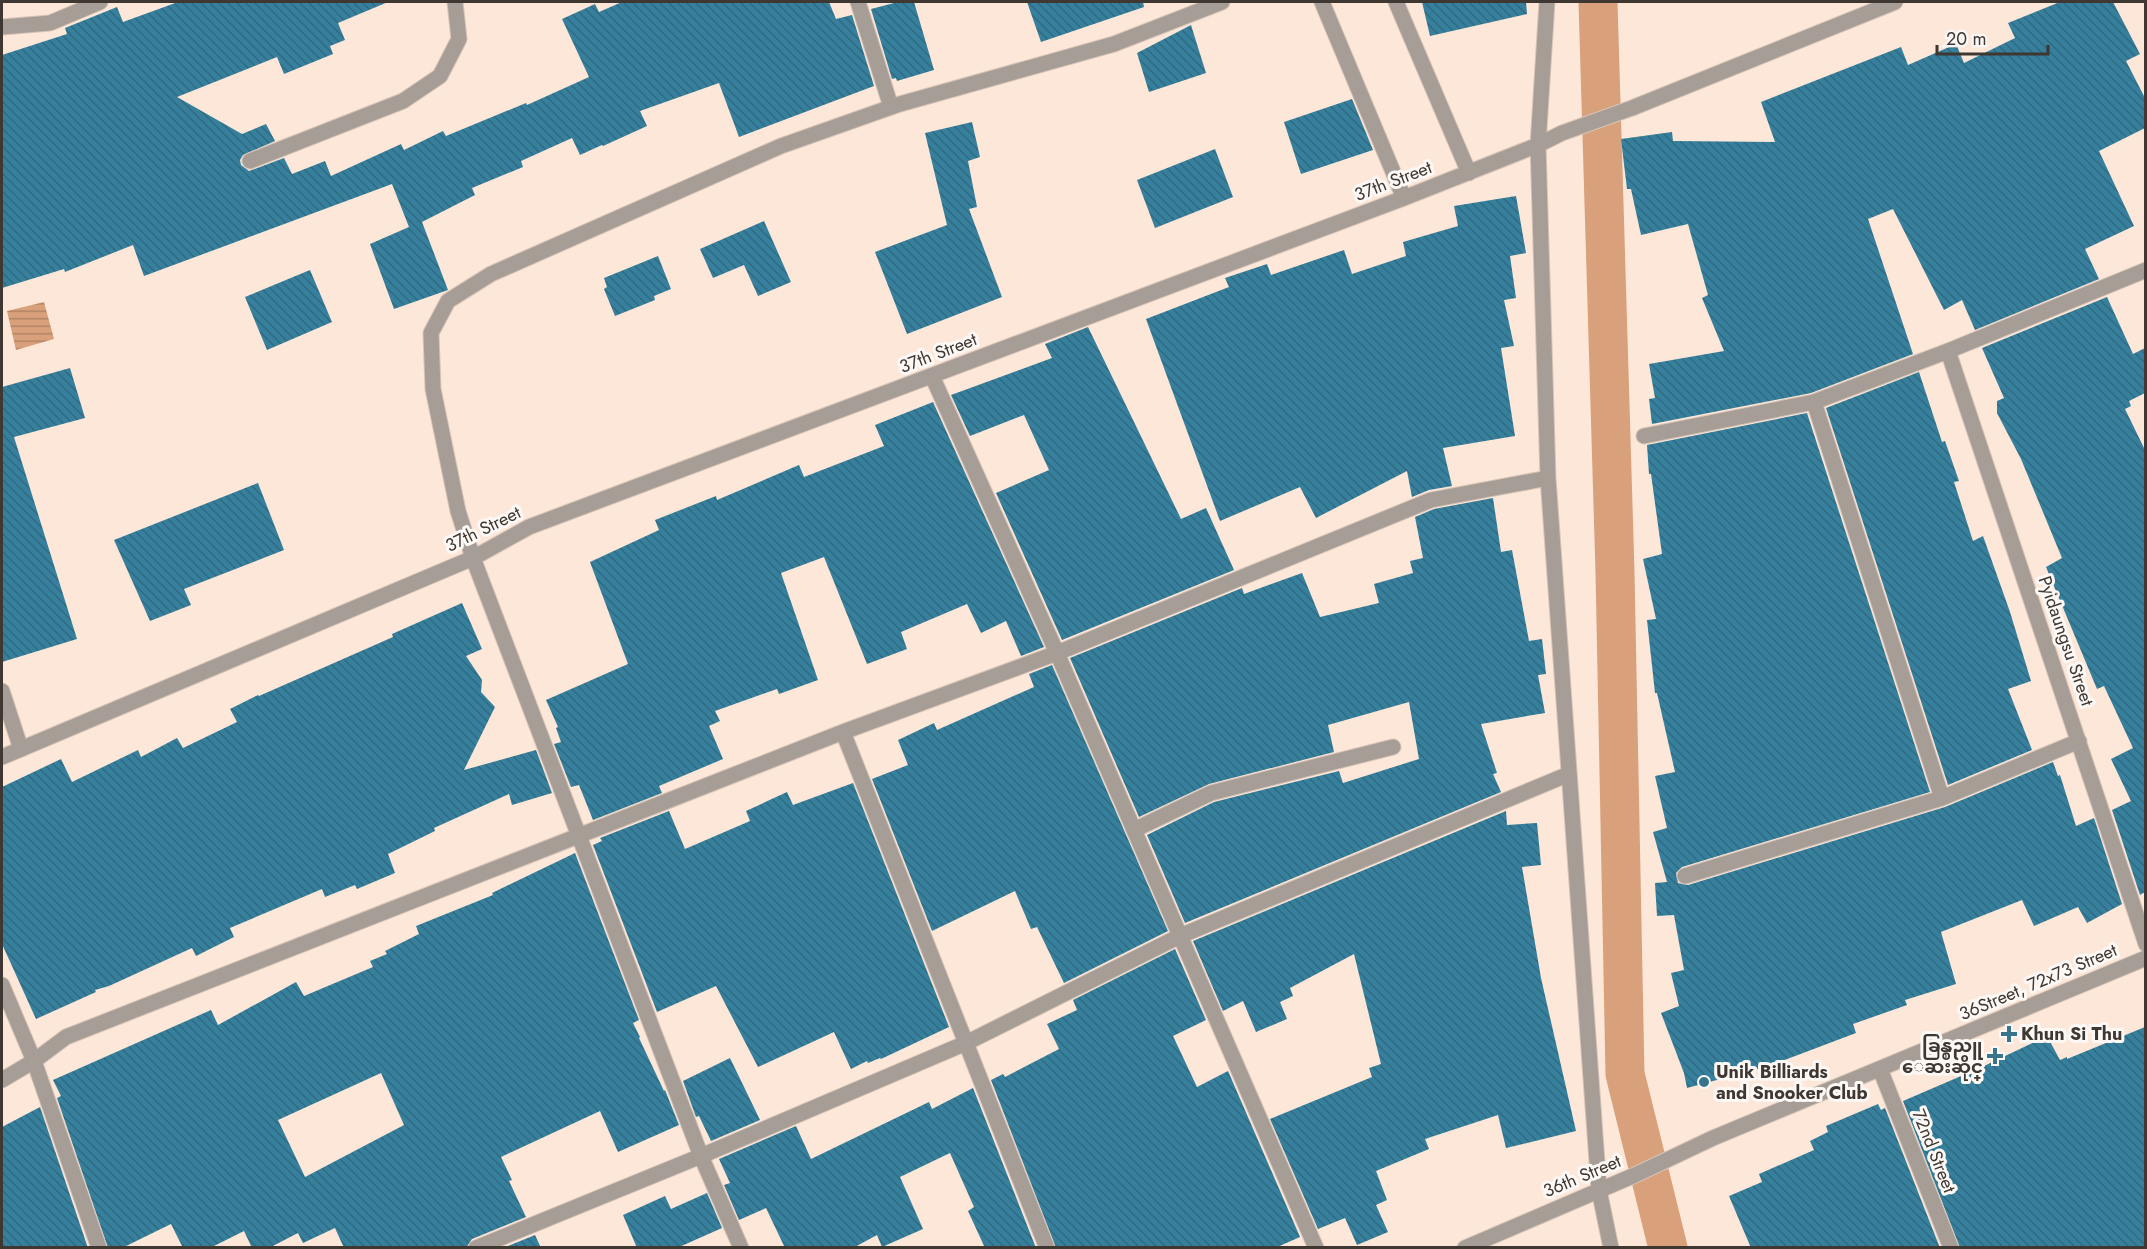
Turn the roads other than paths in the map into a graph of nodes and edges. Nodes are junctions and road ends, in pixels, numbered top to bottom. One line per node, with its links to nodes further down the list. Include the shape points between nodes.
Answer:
1 (100, 2): 9 (street, via 50,22)
2 (455, 2): 12 (street, via 459,39 440,76 403,101)
3 (858, 2): 10 (street)
4 (1222, 2): 10 (street, via 1114,44)
5 (1322, 2): 14 (street)
6 (1396, 2): 13 (street)
7 (1547, 2): 11 (street)
8 (1895, 2): 11 (street, 37th Street)
9 (2, 27)
10 (891, 107): 21 (street, via 781,146 670,193 491,274 448,301 431,333 433,389 458,511)
11 (1538, 145): 13 (street, 37th Street); 20 (street)
12 (250, 161)
13 (1469, 173): 14 (street, 37th Street)
14 (1404, 198): 17 (street, 37th Street)
15 (2145, 270): 16 (street)
16 (1948, 351): 18 (street); 25 (street, Pyidaungsu Street)
17 (932, 376): 21 (street, 37th Street, via 529,527); 22 (street)
18 (1814, 402): 19 (street); 30 (street)
19 (1644, 436)
20 (1548, 477): 22 (street, via 1431,500); 29 (street)
21 (473, 558): 27 (street, 37th Street); 32 (street)
22 (1057, 653): 24 (street); 31 (street)
23 (2, 690): 27 (street)
24 (843, 732): 32 (street); 38 (street)
25 (2079, 741): 30 (street); 35 (street, Pyidaungsu Street)
26 (1393, 747): 31 (street, via 1211,793)
27 (21, 749): 28 (street, 37th Street)
28 (2, 757)
29 (1569, 774): 34 (street); 44 (street)
30 (1942, 798): 33 (street)
31 (1134, 830): 34 (street)
32 (578, 836): 39 (street, via 66,1037); 43 (street)
33 (1685, 876)
34 (1180, 936): 38 (street); 49 (street)
35 (2145, 944)
36 (2145, 958): 40 (street, 36Street, 72x73 Street)
37 (2, 985): 39 (street)
38 (966, 1042): 43 (street); 48 (street)
39 (34, 1061): 41 (street); 45 (street)
40 (1880, 1069): 42 (street, 36Street, 72x73 Street); 52 (street, 72nd Street)
41 (2, 1080)
42 (1713, 1138): 44 (street, 36th Street)
43 (701, 1156): 46 (street); 47 (street)
44 (1599, 1190): 50 (street, 36th Street); 51 (street)
45 (99, 1248)
46 (476, 1248)
47 (741, 1248)
48 (1047, 1248)
49 (1316, 1248)
50 (1465, 1248)
51 (1611, 1248)
52 (1951, 1248)

